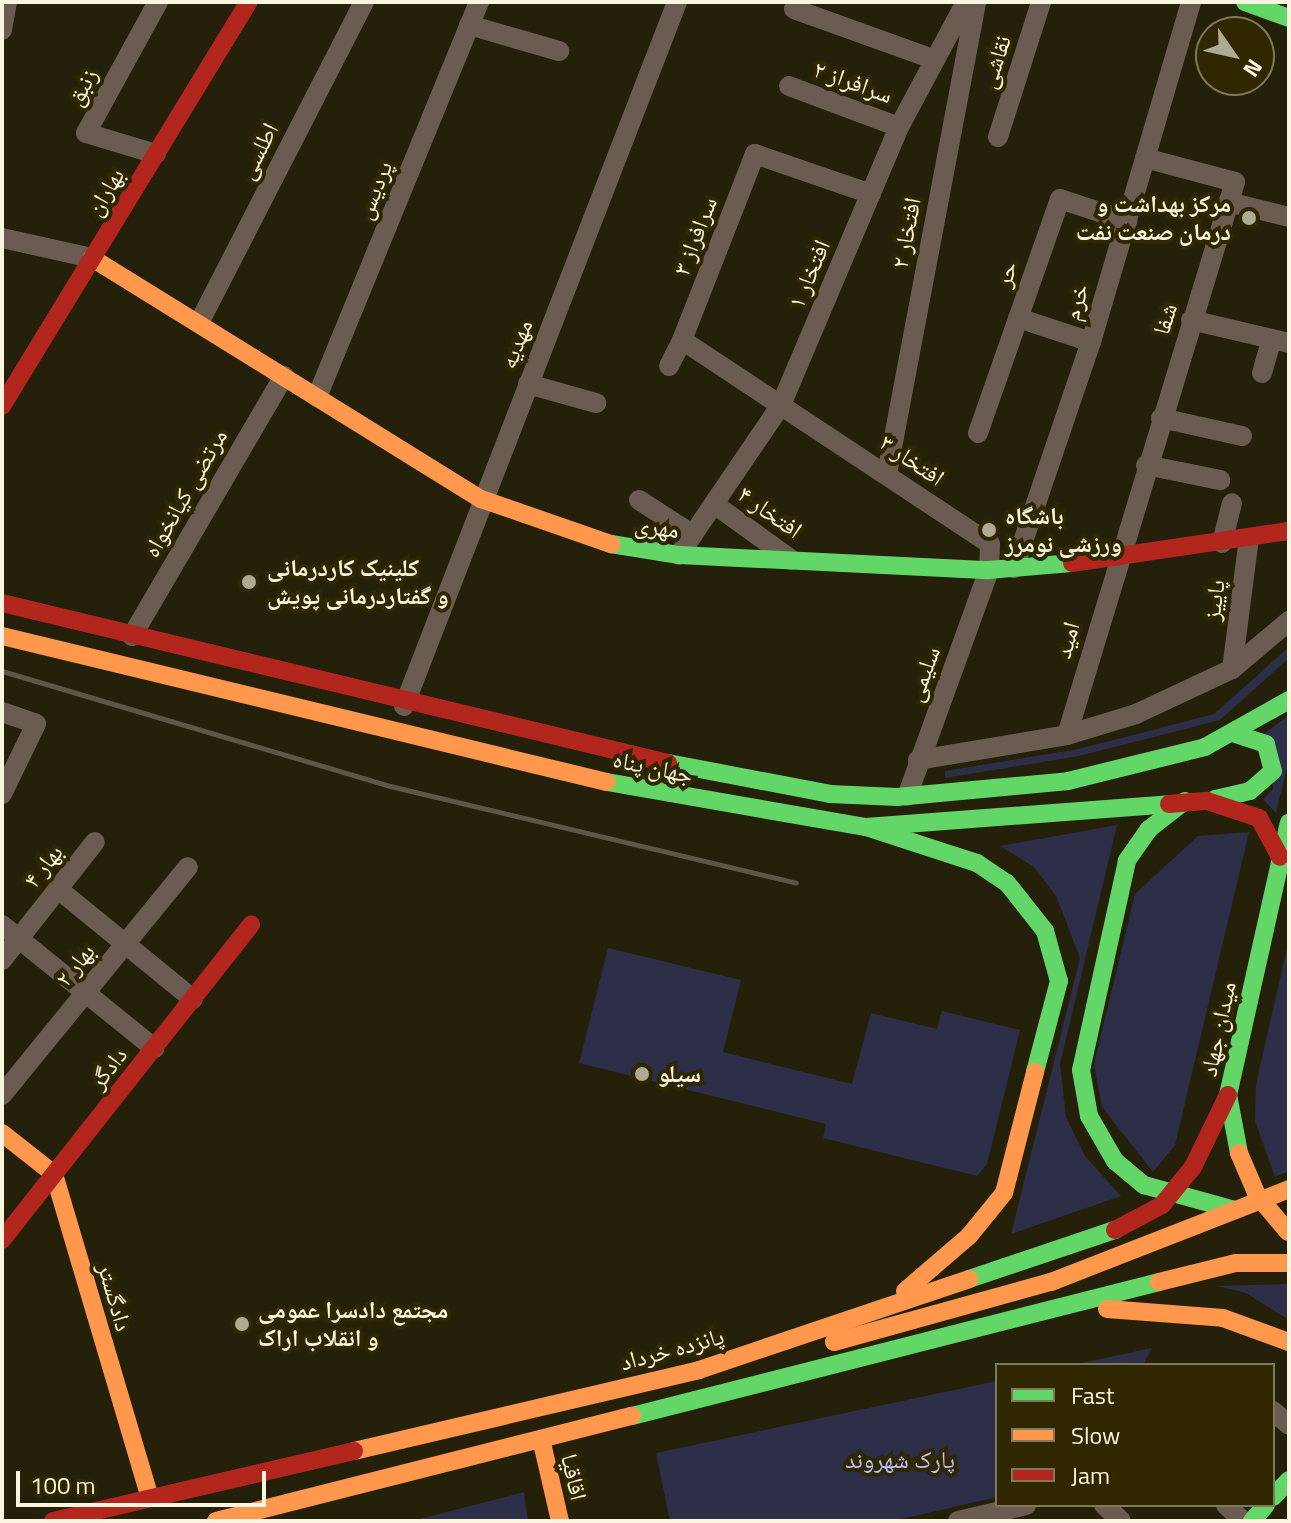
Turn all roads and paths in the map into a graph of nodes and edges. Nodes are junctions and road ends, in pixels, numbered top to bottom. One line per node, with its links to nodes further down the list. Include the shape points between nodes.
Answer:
1 (7, 2): 15 (street)
2 (158, 2): 21 (street, زنبق, via 86,133)
3 (249, 2): 21 (main road, بهاران)
4 (364, 2): 31 (street, اطلسی)
5 (479, 2): 14 (street, پردیس)
6 (677, 2): 38 (street, مهدیه)
7 (966, 2): 17 (street, افتخار ۱)
8 (976, 2): 47 (street, افتخار ۲)
9 (1041, 2): 20 (street, نقاشی)
10 (1191, 2): 22 (street, خرم)
11 (1245, 2): 13 (main road)
12 (794, 9): 17 (street)
13 (1286, 12)
14 (469, 25): 16 (street); 39 (street, پردیس)
15 (2, 30)
16 (559, 51)
17 (933, 59): 19 (street, افتخار ۱)
18 (789, 86): 19 (street, سرافراز ۲)
19 (899, 127): 23 (street, افتخار ۱)
20 (998, 137)
21 (156, 154): 28 (main road, بهاران)
22 (1145, 158): 24 (street, via 1235,182); 26 (street, خرم)
23 (871, 194): 32 (street, سرافراز ۳, via 755,154); 41 (street, افتخار ۱)
24 (1228, 202): 25 (street); 30 (street, شفا)
25 (1289, 217)
26 (1127, 221): 29 (street, حر, via 1060,199); 34 (street, خرم)
27 (2, 238): 28 (street)
28 (92, 258): 31 (main road, مهری); 42 (main road, بهاران)
29 (1018, 318): 34 (street); 44 (street, حر)
30 (1191, 320): 33 (street); 43 (street, شفا)
31 (199, 323): 37 (main road, مهری)
32 (682, 340): 35 (street); 41 (street)
33 (1280, 341): 36 (street)
34 (1091, 342): 60 (street, خرم)
35 (669, 366)
36 (1262, 373)
37 (284, 376): 39 (main road, مهری); 65 (street, مرتضی کیانخواه)
38 (528, 384): 40 (street); 49 (street, مهدیه)
39 (317, 397): 49 (main road, مهری)
40 (596, 403)
41 (781, 405): 47 (street, افتخار ۳); 52 (street, افتخار ۱)
42 (2, 406)
43 (1161, 418): 45 (street); 46 (street, شفا)
44 (978, 433)
45 (1242, 436)
46 (1146, 465): 48 (street); 58 (street, شفا)
47 (887, 474): 61 (street, افتخار ۳, via 990,544)
48 (1220, 480)
49 (481, 499): 57 (main road, مهری, via 583,540); 68 (street, مهدیه)
50 (639, 500): 54 (street)
51 (1232, 503): 56 (street)
52 (714, 504): 54 (street, افتخار ۱); 59 (street, افتخار ۴)
53 (1289, 531): 55 (main road, مهری)
54 (693, 535): 57 (street, افتخار ۱)
55 (1249, 538): 56 (main road, مهری); 66 (street, پاییز)
56 (1222, 543): 58 (main road, مهری)
57 (679, 555): 59 (main road, مهری)
58 (1116, 560): 60 (main road, مهری); 71 (street, امید)
59 (797, 563): 61 (main road, مهری)
60 (1014, 568): 61 (main road, مهری)
61 (989, 570): 72 (street, سلیمی)
62 (2, 603): 65 (main road, جهان پناه)
63 (1289, 621): 66 (street)
64 (2, 636): 78 (main road, جهان پناه, via 628,787)
65 (132, 636): 68 (main road, جهان پناه)
66 (1232, 669): 71 (street, via 1136,714)
67 (1289, 700): 70 (main road, جهان پناه)
68 (404, 706): 74 (main road, جهان پناه, via 763,786)
69 (2, 712): 73 (street, via 36,724)
70 (1235, 734): 74 (main road, جهان پناه, via 1068,781); 76 (main road, via 1266,744 1273,771 1250,791)
71 (1067, 735): 72 (street)
72 (918, 760): 74 (street, سلیمی)
73 (2, 794)
74 (907, 796)
75 (1185, 801): 76 (main road, جهان پناه); 78 (main road, جهان پناه); 96 (main road, via 1149,829 1127,861 1081,1070 1089,1116 1115,1161 1144,1185)
76 (1207, 801): 80 (main road, جهان پناه, via 1259,818)
77 (1289, 823): 80 (main road, میدان جهاد)
78 (866, 827): 100 (main road, via 977,863 1007,883 1045,931 1059,981 1004,1193 969,1236)
79 (95, 842): 82 (street, بهار ۴)
80 (1280, 857): 92 (main road, میدان جهاد)
81 (188, 867): 86 (street, بهار ۲)
82 (58, 889): 85 (street, بهار ۴); 86 (street)
83 (2, 925): 85 (street)
84 (251, 925): 89 (main road, دادگر)
85 (19, 939): 87 (street, بهار ۴); 88 (street)
86 (125, 944): 88 (street, بهار ۲); 89 (street)
87 (2, 960)
88 (86, 993): 90 (street); 91 (street, بهار ۲)
89 (193, 999): 90 (main road, دادگر)
90 (154, 1048): 94 (main road, دادگر)
91 (2, 1095)
92 (1228, 1095): 97 (main road, میدان جهاد, bridge, via 1239,1153 1257,1195); 100 (main road, پانزده خرداد, bridge, via 1193,1167 1162,1205 1115,1230)
93 (2, 1133): 94 (main road)
94 (54, 1174): 98 (main road, دادگر); 105 (main road, دادگستر)
95 (1289, 1189): 96 (main road)
96 (1235, 1210): 103 (main road, via 988,1302)
97 (1288, 1232)
98 (2, 1240)
99 (1289, 1263): 101 (main road, via 1236,1263)
100 (886, 1306): 103 (main road, پانزده خرداد)
101 (1079, 1308): 102 (main road, via 1223,1318); 104 (main road)
102 (1289, 1342)
103 (699, 1370): 105 (main road, پانزده خرداد)
104 (542, 1443): 111 (main road); 112 (main road, اقاقیا)
105 (150, 1498): 110 (main road, پانزده خرداد)
106 (1021, 1507): 109 (street)
107 (1106, 1507): 114 (street)
108 (1228, 1507): 115 (street)
109 (994, 1517): 113 (street)
110 (53, 1521)
111 (216, 1521)
112 (560, 1521)
113 (958, 1521)
114 (1121, 1521)
115 (1243, 1521)

